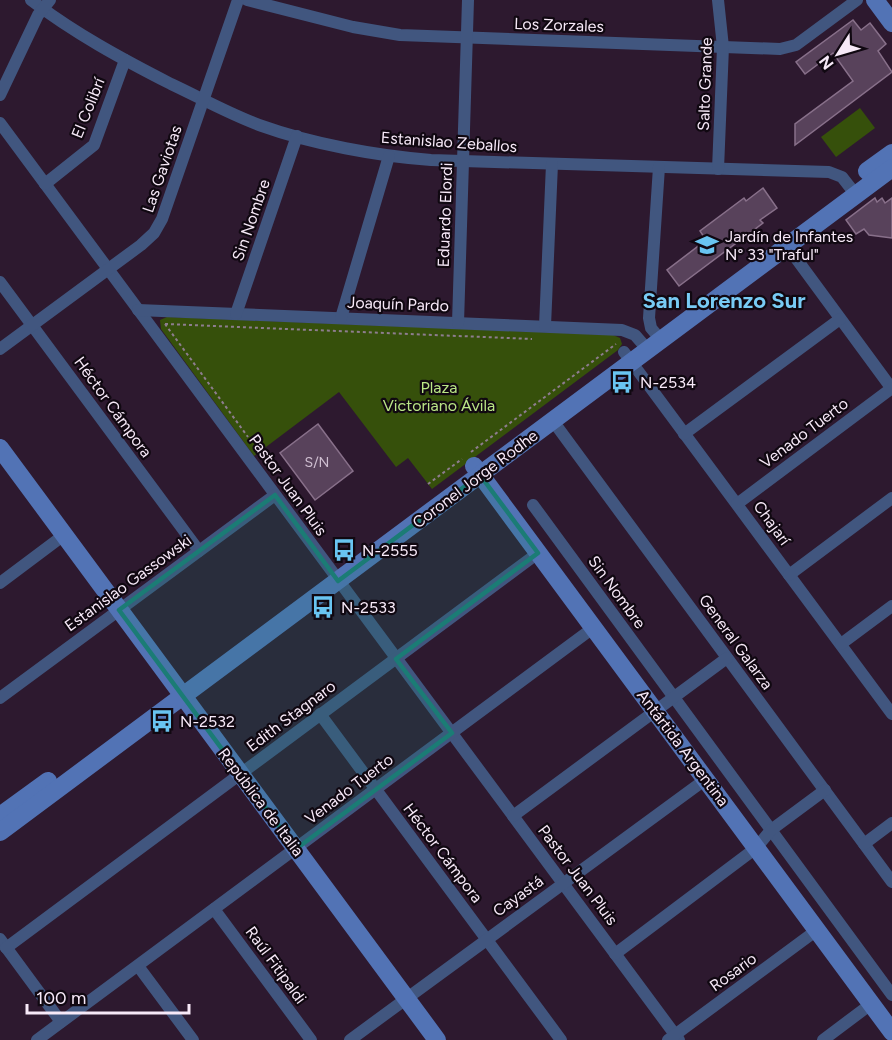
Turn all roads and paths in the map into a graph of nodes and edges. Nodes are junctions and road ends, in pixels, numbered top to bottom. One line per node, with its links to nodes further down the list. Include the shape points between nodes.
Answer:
1 (30, 0): 8 (street, Estanislao Zeballos)
2 (238, 0): 14 (street, Las Gaviotas)
3 (468, 0): 10 (street, Eduardo Elordi)
4 (718, 0): 11 (street, Salto Grande)
5 (857, 0): 11 (street, Los Zorzales, via 791,48)
6 (875, 0): 9 (main road)
7 (254, 1): 10 (street, Los Zorzales, via 376,32)
8 (46, 4): 12 (street, Estanislao Zeballos, via 81,35); 13 (street)
9 (892, 24)
10 (467, 39): 11 (street, Los Zorzales); 19 (street, Eduardo Elordi)
11 (723, 47): 23 (street, Salto Grande)
12 (125, 60): 14 (street, Estanislao Zeballos); 24 (street, El Colibrí, via 94,145)
13 (0, 95)
14 (203, 99): 16 (street, Estanislao Zeballos, via 247,120); 27 (street, Las Gaviotas, via 159,226)
15 (0, 123): 24 (street, Pastor Juan Pluis)
16 (297, 136): 18 (street, Estanislao Zeballos); 30 (street, Sin Nombre)
17 (892, 153): 25 (main road, Coronel Jorge Rodhe)
18 (389, 156): 19 (street, Estanislao Zeballos); 31 (street)
19 (464, 161): 20 (street, Estanislao Zeballos); 33 (street, Eduardo Elordi)
20 (552, 164): 21 (street, Estanislao Zeballos); 35 (street)
21 (659, 167): 23 (street, Estanislao Zeballos); 37 (street, via 649,318)
22 (892, 168): 25 (main road, Coronel Jorge Rodhe)
23 (718, 169): 25 (street, Estanislao Zeballos, via 829,172 842,177)
24 (45, 184): 27 (street, Pastor Juan Pluis)
25 (852, 190): 26 (main road, Coronel Jorge Rodhe); 37 (main road, Coronel Jorge Rodhe)
26 (787, 246): 32 (street); 37 (main road, Coronel Jorge Rodhe)
27 (108, 269): 29 (street, Pastor Juan Pluis); 34 (street, Las Gaviotas)
28 (0, 282): 34 (street, Héctor Cámpora)
29 (138, 310): 30 (street, Joaquín Pardo); 47 (street, Pastor Juan Pluis)
30 (236, 314): 31 (street, Joaquín Pardo)
31 (341, 318): 33 (street, Joaquín Pardo)
32 (840, 319): 40 (street); 42 (street)
33 (458, 323): 35 (street, Joaquín Pardo)
34 (32, 326): 38 (street, Las Gaviotas); 52 (street, Héctor Cámpora)
35 (545, 326): 37 (street, Joaquín Pardo, via 625,330)
36 (532, 339): 43 (path, via 165,324)
37 (651, 340): 39 (main road, Coronel Jorge Rodhe)
38 (0, 349)
39 (626, 351): 41 (main road, Coronel Jorge Rodhe); 42 (street, Chajarí); 45 (main road, Coronel Jorge Rodhe); 46 (path)
40 (892, 388): 49 (street, Venado Tuerto)
41 (553, 421): 45 (main road, Coronel Jorge Rodhe); 61 (street, General Galarza)
42 (684, 434): 49 (street, Chajarí)
43 (248, 437)
44 (0, 448): 51 (main road, República de Italia)
45 (477, 470): 53 (main road, Antártida Argentina); 55 (main road, Coronel Jorge Rodhe)
46 (428, 484)
47 (275, 495): 52 (street, Estanislao Gassowski); 55 (street, Pastor Juan Pluis)
48 (892, 498): 54 (street)
49 (737, 504): 54 (street, Chajarí)
50 (533, 505): 65 (street, Sin Nombre)
51 (64, 536): 56 (street); 58 (main road, República de Italia)
52 (199, 551): 58 (street, Estanislao Gassowski)
53 (538, 554): 59 (main road, Antártida Argentina); 62 (street, Edith Stagnaro)
54 (789, 575): 60 (street, Chajarí)
55 (335, 576): 62 (street, Pastor Juan Pluis); 63 (main road, Coronel Jorge Rodhe)
56 (0, 583)
57 (892, 606): 60 (street)
58 (119, 610): 63 (main road, República de Italia); 64 (street, Estanislao Gassowski)
59 (594, 628): 66 (main road, Antártida Argentina); 69 (street, Venado Tuerto)
60 (840, 644): 68 (street, Chajarí)
61 (727, 658): 65 (street); 73 (street, General Galarza)
62 (396, 659): 67 (street, Edith Stagnaro); 69 (street, Pastor Juan Pluis)
63 (179, 691): 70 (main road, República de Italia); 74 (main road, Coronel Jorge Rodhe); 78 (main road, Coronel Jorge Rodhe)
64 (0, 698)
65 (674, 698): 66 (street); 77 (street, Sin Nombre)
66 (655, 712): 71 (main road, Antártida Argentina); 75 (street)
67 (320, 714): 70 (street, Edith Stagnaro); 72 (street, Héctor Cámpora)
68 (892, 714)
69 (452, 733): 72 (street, Venado Tuerto); 75 (street, Pastor Juan Pluis)
70 (240, 774): 81 (main road, República de Italia); 87 (street, Edith Stagnaro)
71 (706, 779): 80 (main road, Antártida Argentina); 83 (street, Cayastá)
72 (376, 790): 81 (street, Venado Tuerto); 86 (street, Héctor Cámpora)
73 (825, 790): 77 (street); 79 (street, General Galarza)
74 (0, 816)
75 (513, 816): 83 (street, Pastor Juan Pluis)
76 (892, 823): 79 (street)
77 (771, 830): 80 (street); 90 (street, Sin Nombre)
78 (0, 832)
79 (864, 844): 82 (street, General Galarza)
80 (756, 848): 85 (main road, Antártida Argentina); 88 (street)
81 (296, 849): 84 (street, Venado Tuerto); 91 (main road, República de Italia)
82 (892, 882)
83 (563, 884): 86 (street, Cayastá); 88 (street, Pastor Juan Pluis)
84 (214, 909): 89 (street, Venado Tuerto); 98 (street, Raúl Fitipaldi)
85 (817, 930): 92 (main road, Antártida Argentina); 95 (street, Rosario)
86 (487, 939): 91 (street, Cayastá); 101 (street, Héctor Cámpora)
87 (3, 944): 93 (street)
88 (615, 954): 95 (street, Pastor Juan Pluis)
89 (138, 966): 93 (street, Venado Tuerto); 97 (street)
90 (892, 995)
91 (406, 998): 99 (street, Cayastá); 100 (main road, República de Italia)
92 (872, 1004): 94 (main road, Antártida Argentina); 102 (street)
93 (62, 1022): 96 (street, Venado Tuerto)
94 (892, 1032)
95 (674, 1038)
96 (37, 1040)
97 (193, 1040)
98 (311, 1040)
99 (350, 1040)
100 (437, 1040)
101 (561, 1040)
102 (823, 1040)

